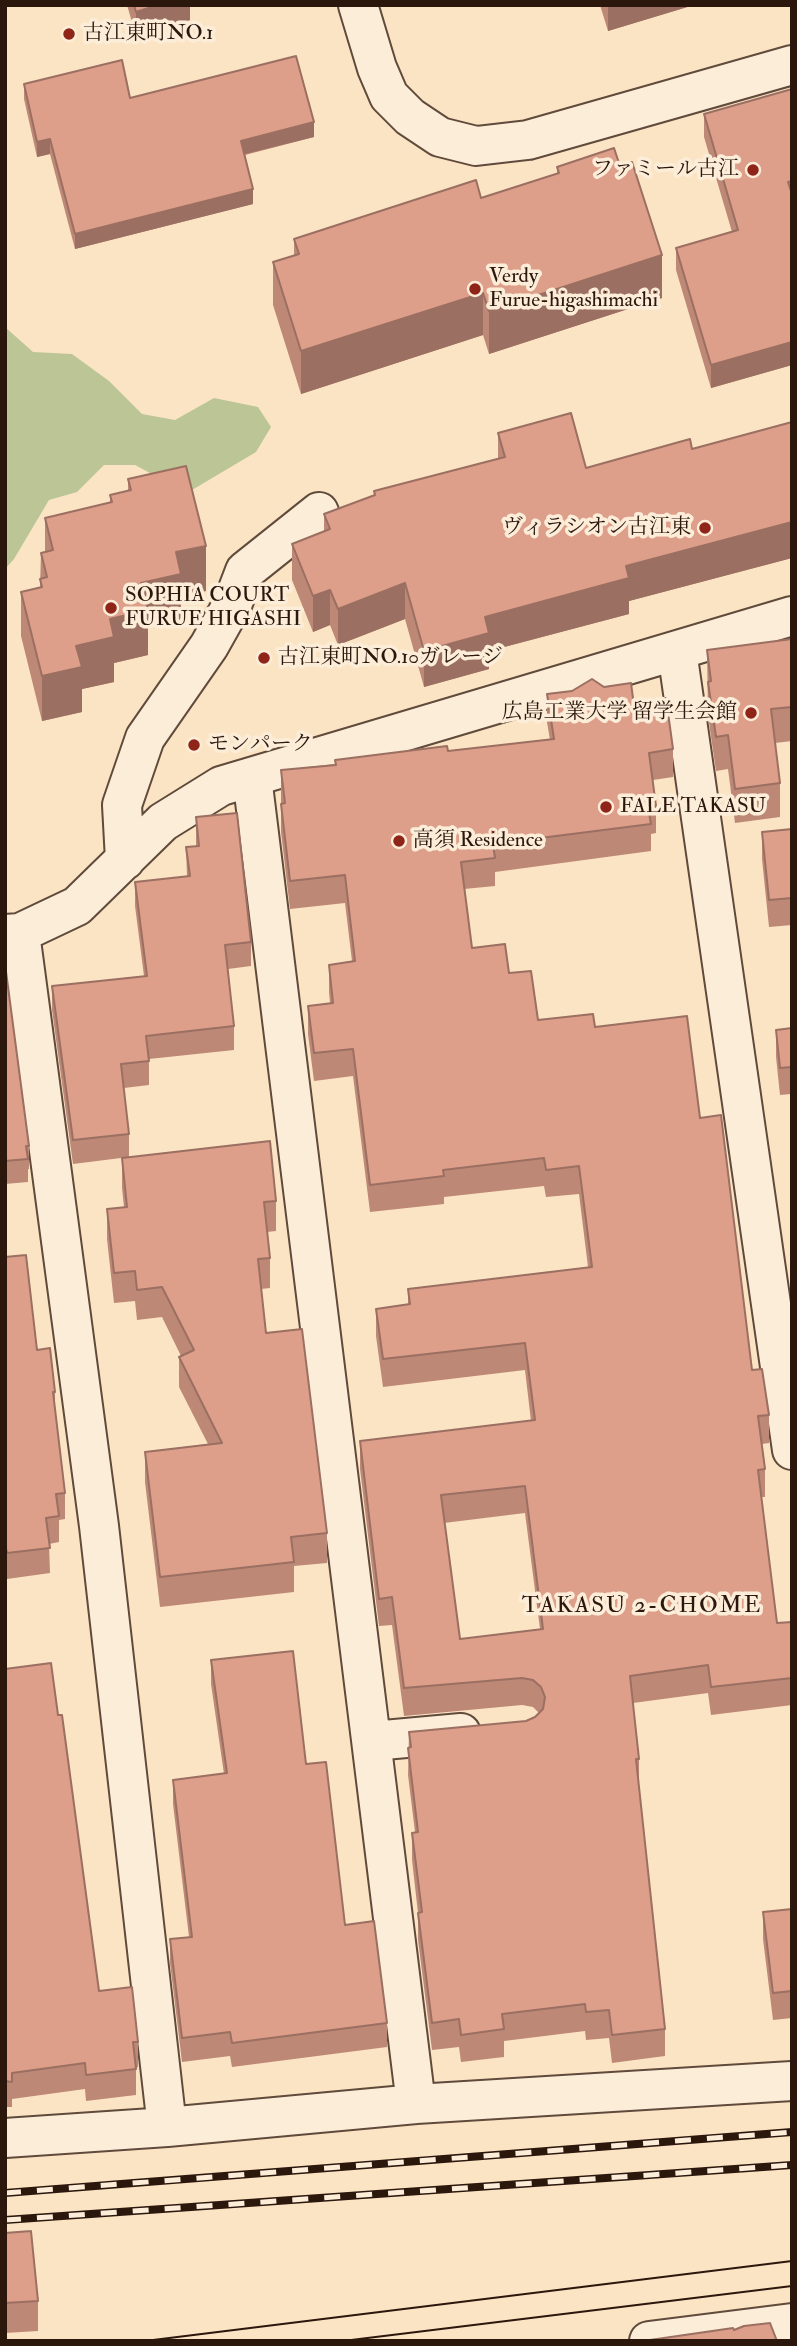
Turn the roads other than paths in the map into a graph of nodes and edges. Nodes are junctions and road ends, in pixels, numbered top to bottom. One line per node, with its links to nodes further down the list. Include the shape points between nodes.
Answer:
1 (358, 5): 2 (street, via 389,96 440,137 476,146 528,140)
2 (792, 65)
3 (319, 512): 7 (street, via 245,571 209,646 145,738 122,805)
4 (792, 616): 5 (street)
5 (677, 651): 6 (street); 9 (street)
6 (252, 777): 7 (street, via 221,786 163,822); 11 (street)
7 (125, 860): 8 (street, via 77,906)
8 (13, 934): 14 (street, via 99,1526)
9 (792, 1450)
10 (496, 1730): 11 (street)
11 (373, 1741): 13 (street)
12 (792, 2081): 13 (street)
13 (416, 2104): 14 (street)
14 (167, 2127): 15 (street)
15 (5, 2138)
16 (792, 2323): 17 (street)
17 (649, 2341)

